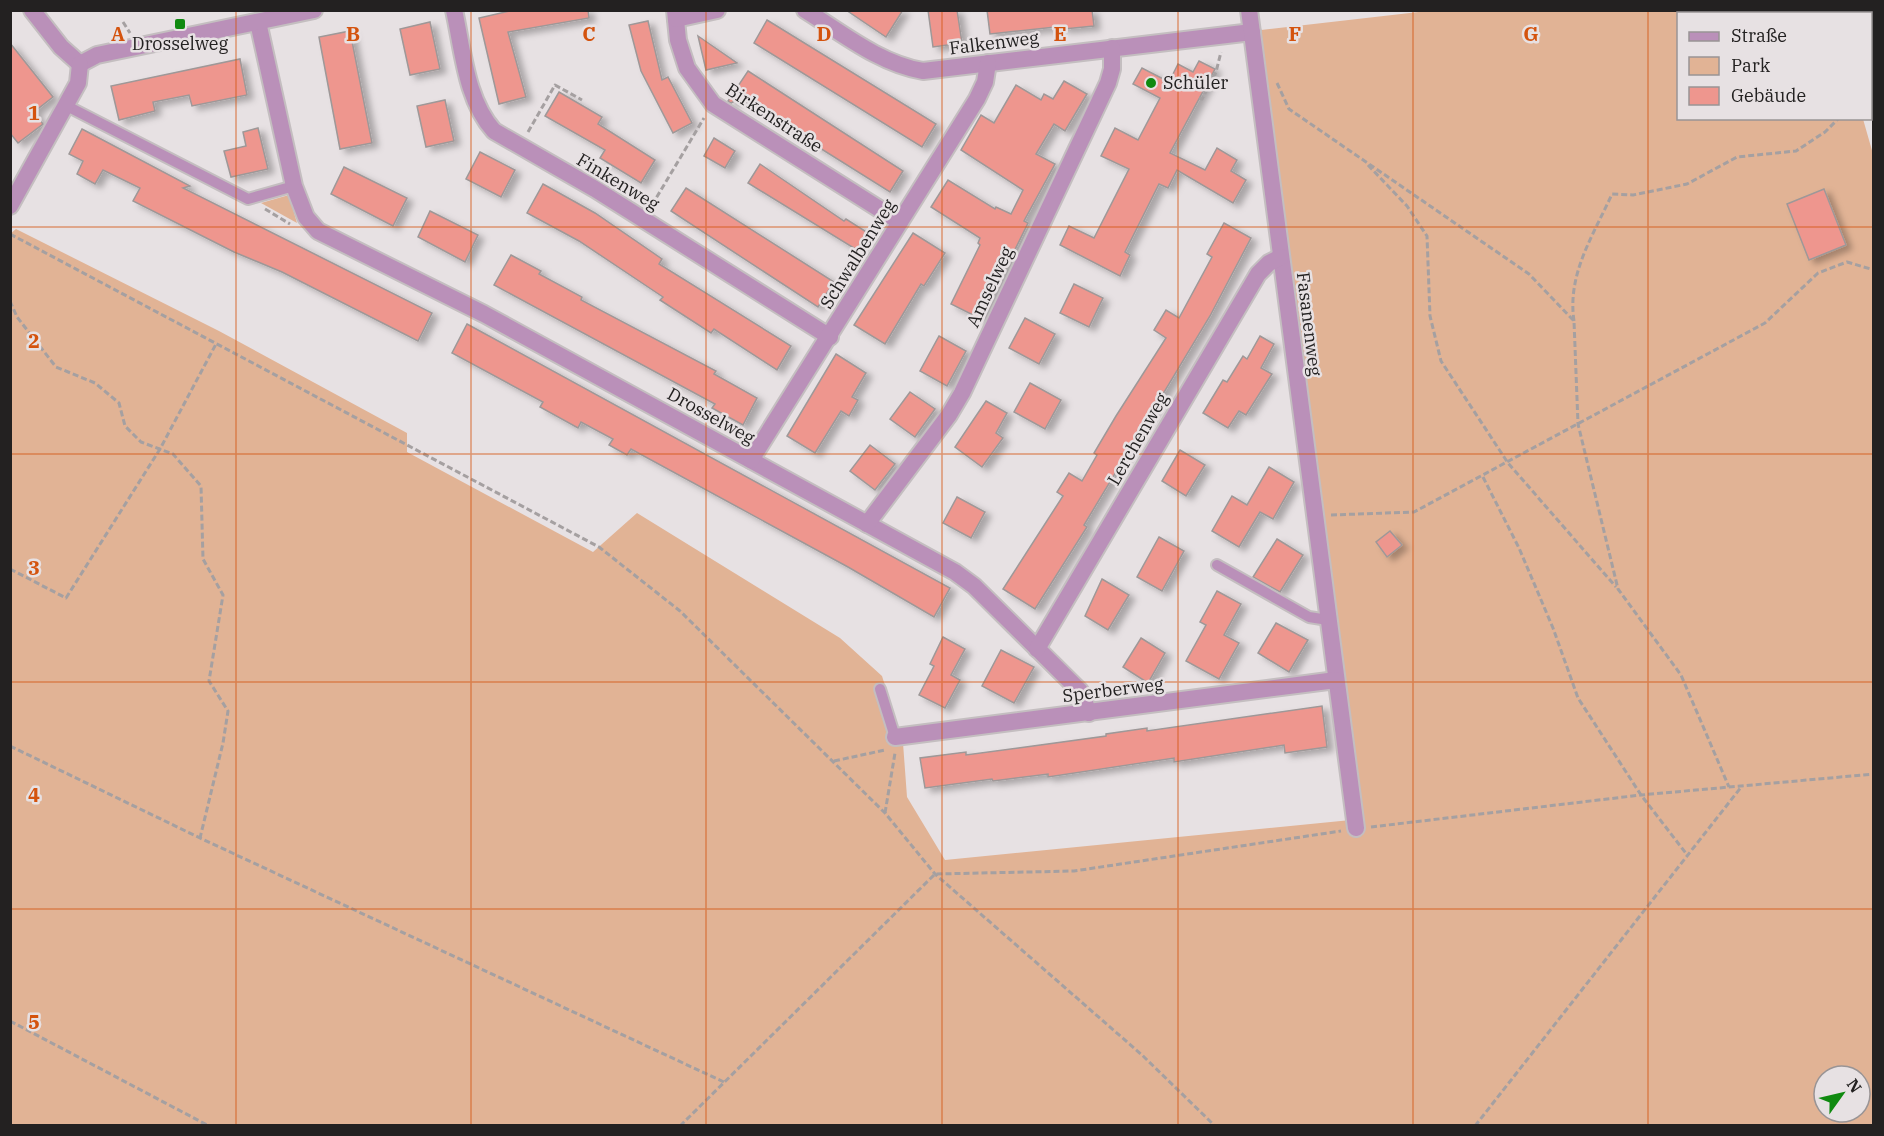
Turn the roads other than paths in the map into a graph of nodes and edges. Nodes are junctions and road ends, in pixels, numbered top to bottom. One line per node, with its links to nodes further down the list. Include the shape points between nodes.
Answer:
1 (32, 10): 12 (street)
2 (454, 10): 18 (street, Finkenweg, via 477,108 494,131)
3 (717, 10): 7 (street)
4 (805, 10): 11 (street, Falkenweg, via 881,57 909,68)
5 (1249, 10): 9 (street)
6 (309, 11): 8 (street)
7 (676, 15): 16 (street, Birkenstraße, via 678,40 687,68 713,104)
8 (258, 22): 12 (street, via 97,55); 14 (street, Drosselweg)
9 (1252, 32): 10 (street, Falkenweg); 17 (street, Fasanenweg)
10 (1112, 48): 11 (street, Falkenweg); 20 (street, Amselweg, via 1108,83 959,399)
11 (988, 63): 16 (street, Schwalbenweg, via 977,99)
12 (80, 64): 13 (street, via 78,83)
13 (65, 105): 14 (lane, via 248,199); 15 (street)
14 (294, 186): 19 (street, Drosselweg, via 306,217 318,231 484,314)
15 (10, 206)
16 (900, 222): 18 (street, Schwalbenweg)
17 (1281, 257): 22 (street, Fasanenweg); 23 (street, Lerchenweg, via 1258,274)
18 (830, 337): 19 (street, Schwalbenweg)
19 (751, 460): 20 (street, Drosselweg)
20 (867, 524): 23 (street, Drosselweg, via 956,572)
21 (1217, 566): 22 (lane, via 1309,617)
22 (1328, 620): 24 (street, Fasanenweg)
23 (1037, 649): 26 (street, Drosselweg, via 1080,692)
24 (1336, 681): 26 (street, Sperberweg); 28 (street, Fasanenweg)
25 (880, 689): 27 (lane)
26 (1089, 712): 27 (street, Sperberweg)
27 (895, 737)
28 (1356, 828)

